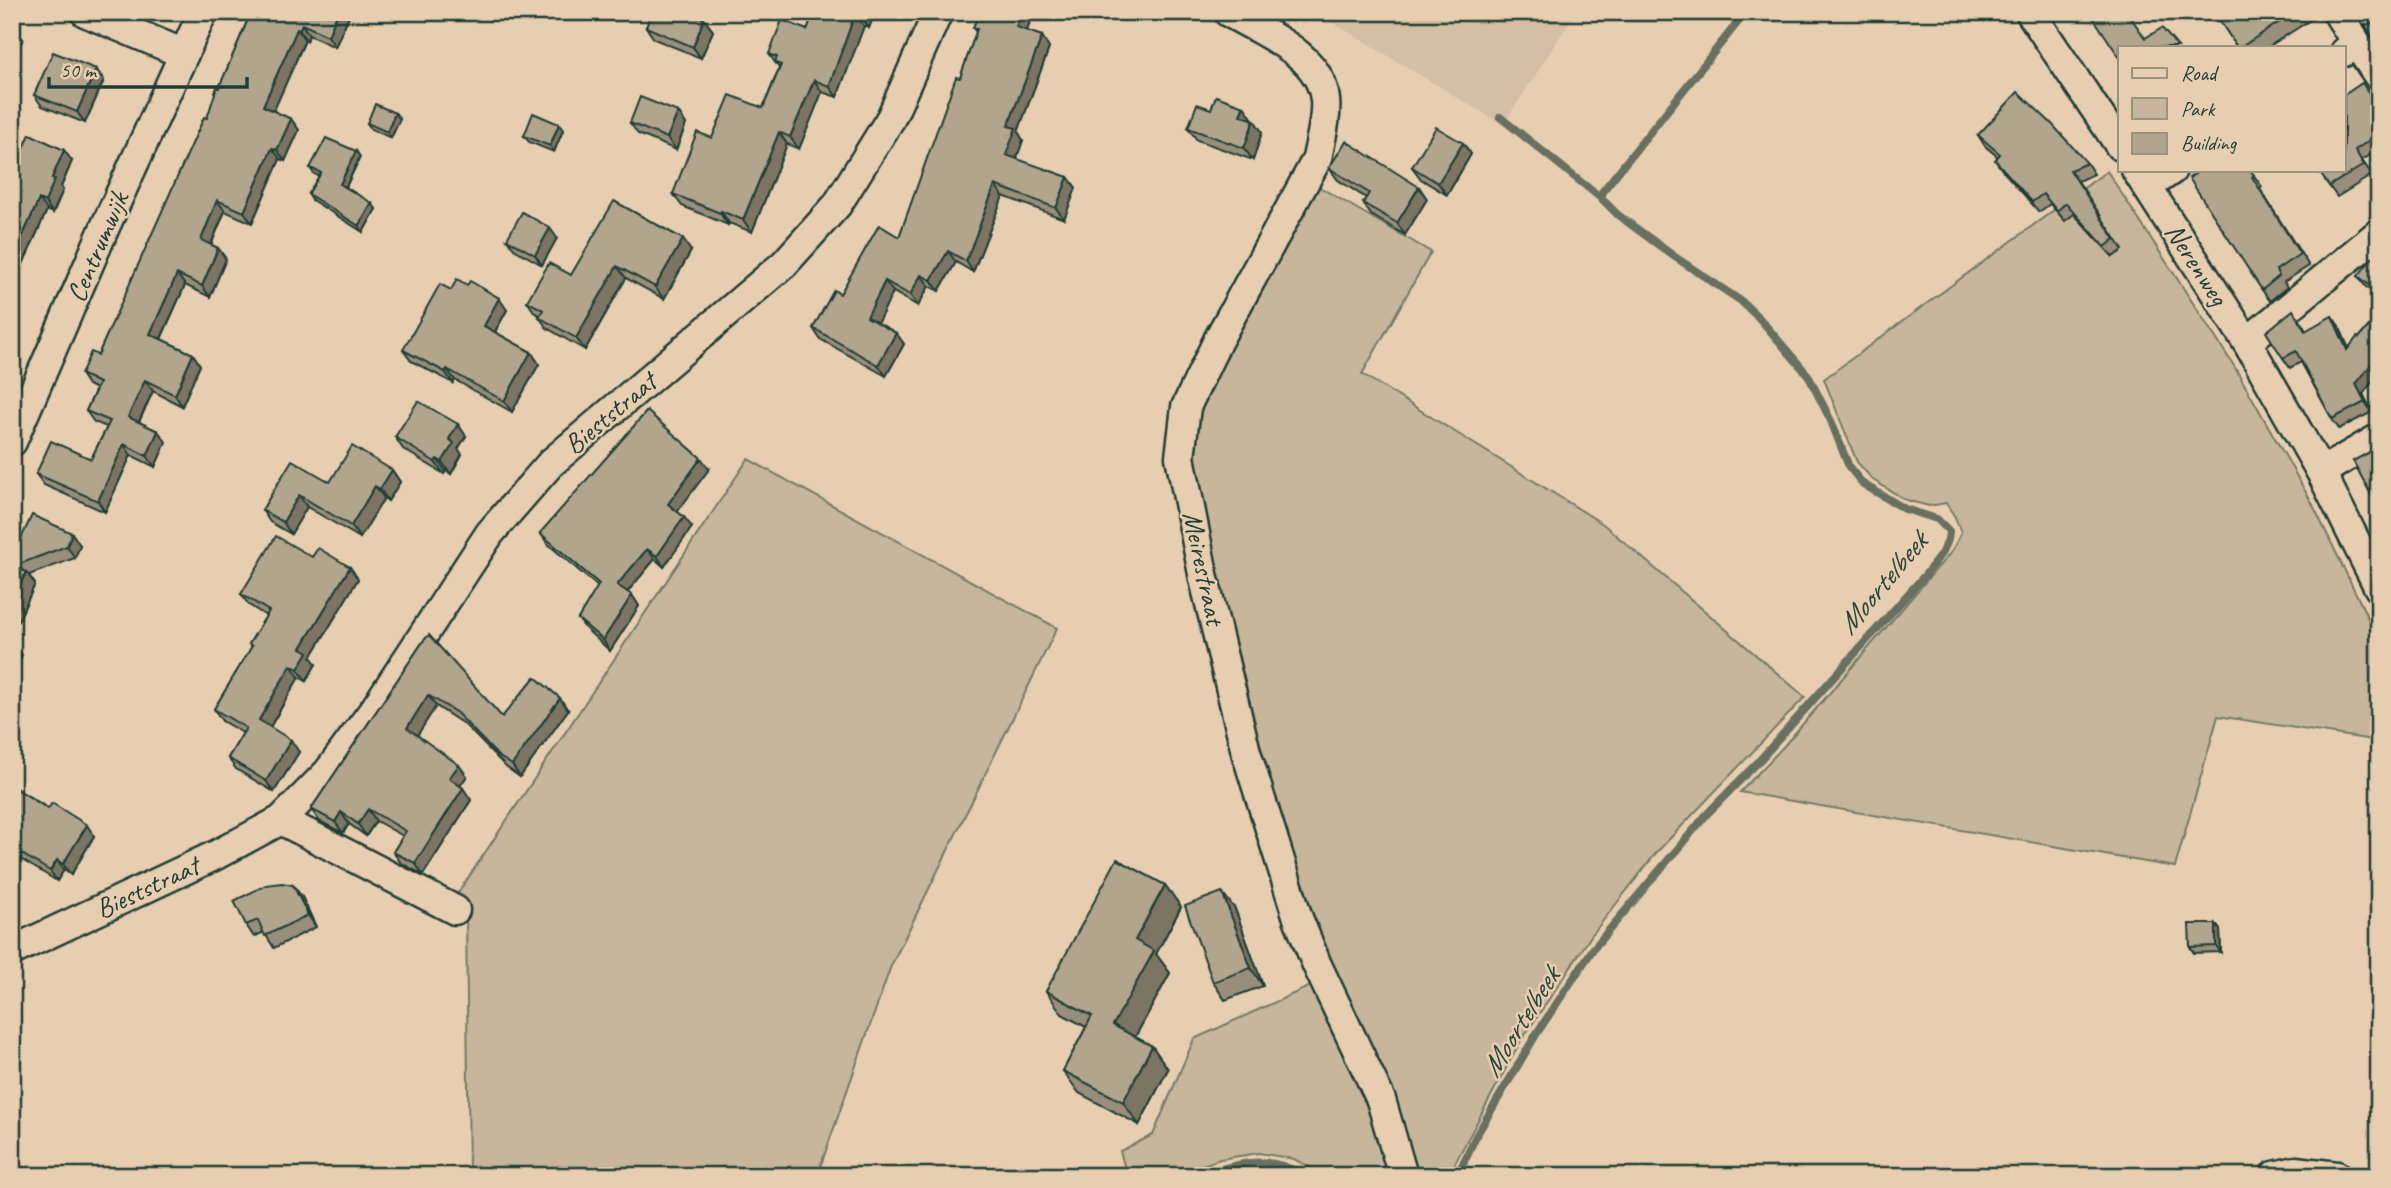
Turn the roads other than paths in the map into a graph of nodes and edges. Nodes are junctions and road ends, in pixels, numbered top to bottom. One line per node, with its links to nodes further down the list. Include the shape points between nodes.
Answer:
1 (85, 12): 8 (street)
2 (203, 12): 8 (street, Centrumwijk)
3 (938, 12): 19 (street, Bieststraat, via 891,118 837,205 784,264 551,463 490,533 376,708 328,772)
4 (1228, 12): 22 (street, Meirestraat, via 1310,64 1325,99 1322,130 1317,159 1217,340 1186,407 1180,457 1246,752 1298,918 1381,1100)
5 (2030, 12): 10 (street)
6 (2336, 12): 7 (street)
7 (2351, 48): 9 (street)
8 (184, 54): 16 (street, Centrumwijk)
9 (2379, 77)
10 (2118, 143)
11 (2164, 172): 12 (street, Nerenweg)
12 (2141, 178): 14 (street, Nerenweg)
13 (2379, 233): 14 (street)
14 (2247, 342): 17 (street, Nerenweg)
15 (2379, 438): 17 (street)
16 (12, 442)
17 (2321, 472): 18 (street, Nerenweg)
18 (2379, 588)
19 (281, 820): 20 (street); 21 (street, Bieststraat)
20 (454, 910)
21 (12, 951)
22 (1403, 1176)
23 (2274, 1176): 24 (street, via 2296,1171)
24 (2337, 1176)

